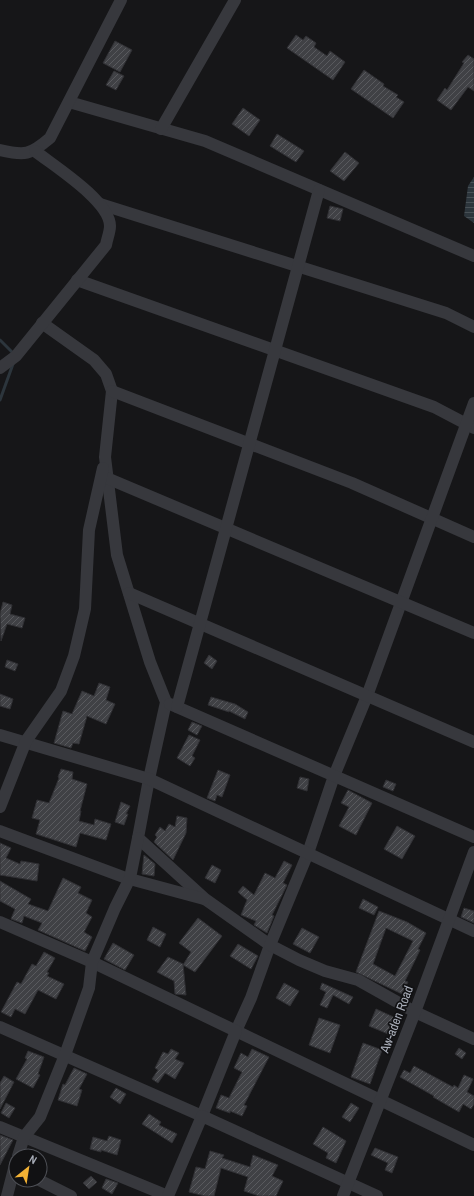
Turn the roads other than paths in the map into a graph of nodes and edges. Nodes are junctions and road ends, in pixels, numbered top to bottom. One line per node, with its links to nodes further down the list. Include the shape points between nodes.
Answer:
1 (121, 0): 3 (street)
2 (235, 0): 4 (street)
3 (69, 102): 4 (street); 6 (street, via 50,138)
4 (161, 129): 7 (street, via 205,141)
5 (0, 150): 6 (street, via 19,155)
6 (35, 151): 8 (street)
7 (319, 190): 9 (street); 10 (street)
8 (100, 204): 10 (street); 11 (street, via 110,226 106,245)
9 (474, 256)
10 (298, 266): 13 (street, via 446,313); 14 (street)
11 (77, 280): 12 (street); 14 (street)
12 (42, 323): 15 (street, via 16,356); 16 (street, via 94,360 106,374)
13 (474, 327)
14 (274, 350): 18 (street, via 434,407); 19 (street)
15 (0, 368)
16 (112, 391): 19 (street); 20 (street)
17 (474, 404): 18 (street)
18 (470, 426): 21 (street)
19 (249, 444): 21 (street, via 352,483); 22 (street)
20 (104, 477): 22 (street); 24 (street, via 116,555); 32 (street, via 89,530 85,609 74,656 61,691)
21 (432, 519): 23 (street); 25 (street)
22 (227, 529): 25 (street); 26 (street)
23 (474, 537)
24 (128, 593): 26 (street); 29 (street)
25 (400, 602): 27 (street); 28 (street)
26 (200, 624): 28 (street); 30 (street)
27 (474, 633)
28 (367, 696): 33 (street); 34 (street)
29 (166, 702): 30 (street); 35 (street)
30 (177, 707): 34 (street)
31 (0, 734): 32 (street)
32 (26, 741): 35 (street); 36 (street)
33 (474, 742)
34 (334, 776): 38 (street); 41 (street)
35 (149, 779): 39 (street); 41 (street)
36 (0, 807)
37 (0, 831): 42 (street)
38 (474, 837)
39 (138, 838): 42 (street); 43 (street)
40 (474, 852): 44 (street, Aw-aden Road)
41 (308, 853): 44 (street); 47 (street)
42 (130, 878): 43 (street); 48 (street)
43 (206, 899): 47 (street)
44 (449, 918): 46 (street); 49 (street, Aw-aden Road)
45 (0, 922): 48 (street)
46 (474, 931)
47 (270, 944): 49 (street, via 319,969 358,980); 51 (street, via 251,998)
48 (92, 962): 51 (street); 53 (street, via 89,988)
49 (415, 1012): 52 (street); 54 (street, Aw-aden Road)
50 (0, 1027): 53 (street)
51 (236, 1030): 54 (street); 55 (street)
52 (474, 1039)
53 (65, 1055): 55 (street); 57 (street, via 40,1117)
54 (380, 1100): 58 (street); 60 (street, Aw-aden Road)
55 (202, 1116): 60 (street); 63 (street)
56 (0, 1127): 57 (street)
57 (24, 1138): 59 (street); 63 (street)
58 (474, 1145)
59 (21, 1148)
60 (348, 1182): 64 (street, Aw-aden Road); 65 (street)
61 (48, 1184): 62 (street)
62 (71, 1196)
63 (168, 1196)
64 (342, 1196)
65 (377, 1196)

